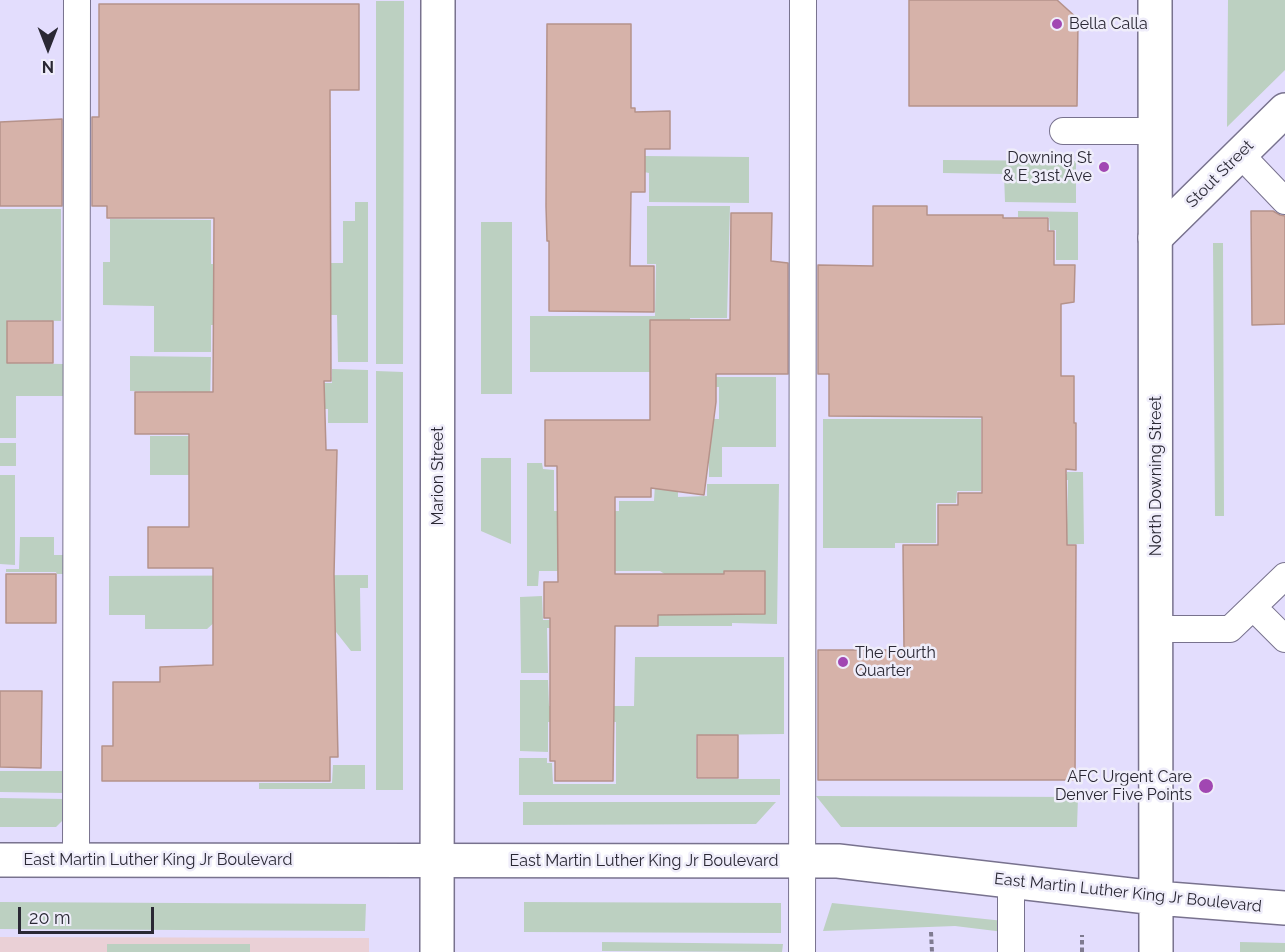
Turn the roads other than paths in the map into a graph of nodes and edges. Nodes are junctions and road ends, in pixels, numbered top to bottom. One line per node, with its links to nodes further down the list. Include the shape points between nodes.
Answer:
1 (77, 0): 16 (lane)
2 (438, 0): 17 (main road, Marion Street)
3 (803, 0): 18 (lane)
4 (1155, 0): 7 (main road, North Downing Street)
5 (1285, 110): 8 (main road, Stout Street)
6 (1063, 131): 7 (lane)
7 (1155, 131): 10 (main road, North Downing Street)
8 (1240, 154): 9 (lane); 10 (main road, Stout Street)
9 (1285, 201)
10 (1155, 238): 13 (main road, North Downing Street)
11 (1285, 576): 12 (lane)
12 (1254, 608): 13 (lane, via 1230,629); 14 (lane)
13 (1156, 629): 20 (main road, North Downing Street)
14 (1285, 639)
15 (0, 860): 16 (main road, East Martin Luther King Jr Boulevard)
16 (76, 860): 17 (main road, East Martin Luther King Jr Boulevard)
17 (437, 861): 18 (main road, East Martin Luther King Jr Boulevard); 22 (main road, Marion Street)
18 (802, 861): 19 (main road, East Martin Luther King Jr Boulevard, via 838,861); 23 (lane)
19 (1011, 881): 20 (main road, East Martin Luther King Jr Boulevard); 24 (lane)
20 (1156, 898): 21 (main road, East Martin Luther King Jr Boulevard); 25 (main road, North Downing Street)
21 (1285, 908)
22 (437, 952)
23 (802, 952)
24 (1011, 952)
25 (1156, 952)

